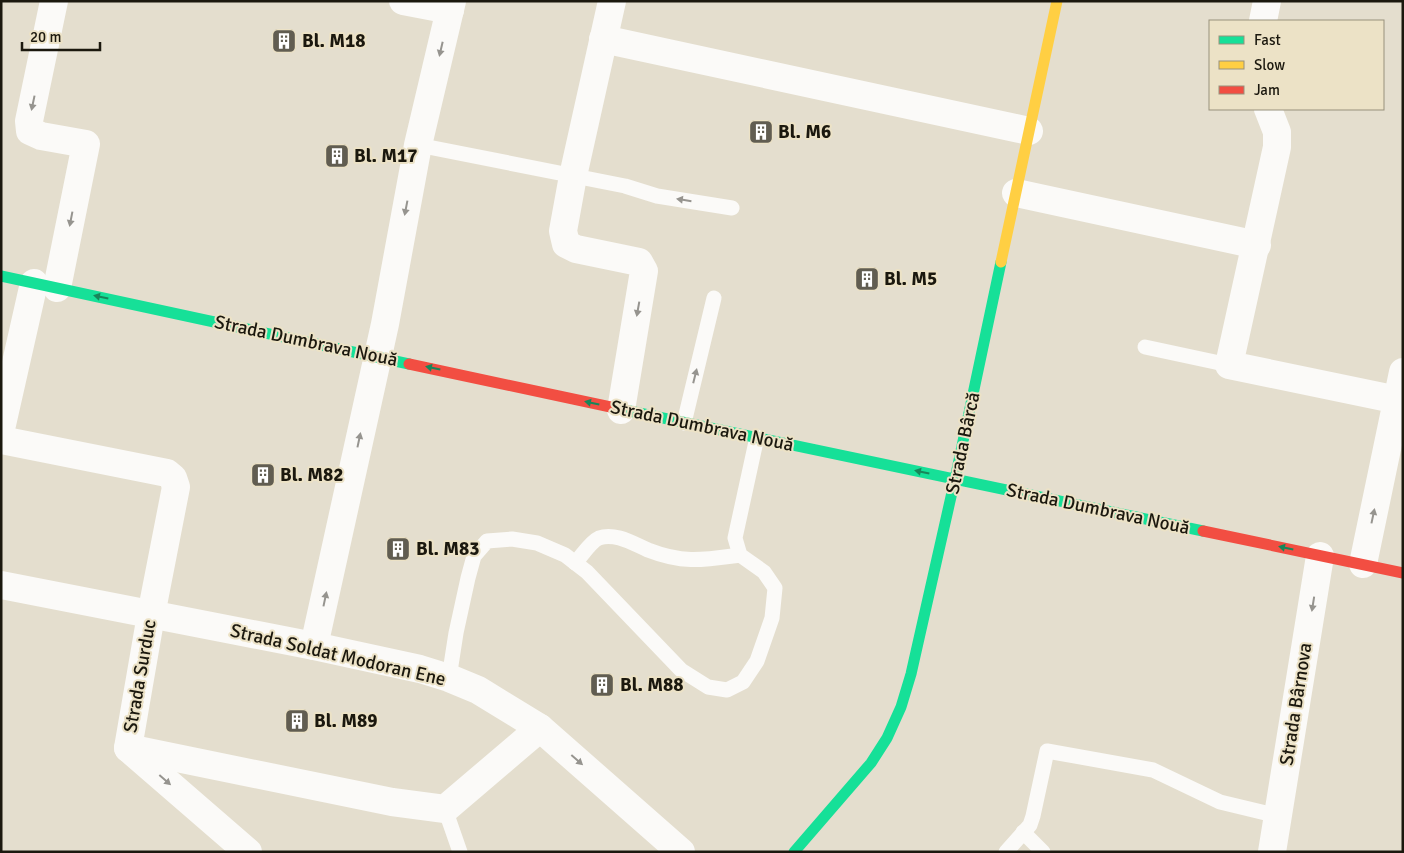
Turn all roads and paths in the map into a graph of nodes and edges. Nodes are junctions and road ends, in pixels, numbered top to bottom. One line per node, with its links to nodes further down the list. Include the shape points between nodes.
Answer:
1 (54, 1): 17 (street, one-way to 17, via 30,131 86,144)
2 (402, 1): 6 (street)
3 (612, 1): 8 (street)
4 (1057, 1): 10 (street, Strada Bârcă)
5 (1267, 1): 7 (street)
6 (451, 6): 11 (street, one-way to 11)
7 (1263, 20)
8 (603, 39): 10 (street); 12 (street)
9 (1268, 110): 15 (street, via 1277,132 1277,147)
10 (1029, 131): 13 (street, Strada Bârcă)
11 (418, 145): 12 (lane); 20 (street, one-way to 20)
12 (573, 176): 14 (lane, one-way to 12, via 657,196); 24 (street, one-way to 24, via 563,231 566,244 639,262 644,271)
13 (1016, 193): 15 (street); 29 (street, Strada Bârcă)
14 (732, 208)
15 (1256, 245): 21 (street)
16 (1, 276): 17 (street, Strada Dumbrava Nouă)
17 (46, 285): 20 (street, Strada Dumbrava Nouă, one-way to 17); 26 (street)
18 (714, 298): 25 (lane, one-way to 18)
19 (1145, 347): 21 (lane)
20 (378, 356): 24 (street, Strada Dumbrava Nouă, one-way to 20); 37 (street, one-way to 20)
21 (1229, 365): 23 (street)
22 (1403, 372): 23 (street)
23 (1400, 401): 33 (street, one-way to 23)
24 (621, 410): 25 (street, Strada Dumbrava Nouă)
25 (684, 423): 27 (street, Strada Dumbrava Nouă)
26 (1, 429)
27 (757, 437): 29 (street, Strada Dumbrava Nouă, one-way to 27); 30 (lane, via 735,538)
28 (1, 440): 36 (street, Strada Surduc, via 167,472 173,478 176,487)
29 (955, 479): 31 (street, Strada Dumbrava Nouă, one-way to 29); 47 (street, Strada Bârcă, via 901,707 887,738 871,762)
30 (740, 555): 32 (lane, via 698,561 675,559 612,537 599,538); 32 (lane, via 764,572 775,588 772,618 758,661 743,682 727,690 708,687 681,670)
31 (1320, 556): 33 (street, Strada Dumbrava Nouă); 42 (street, Strada Bârnova, one-way to 42)
32 (575, 563): 38 (lane, via 537,542 487,541 474,556)
33 (1363, 564): 34 (street, Strada Dumbrava Nouă)
34 (1403, 572)
35 (1, 585): 36 (street, Strada Soldat Modoran Ene)
36 (151, 616): 37 (street, Strada Soldat Modoran Ene); 40 (street, Strada Surduc)
37 (314, 646): 38 (street, Strada Soldat Modoran Ene)
38 (449, 678): 39 (street, Strada Soldat Modoran Ene, via 478,690)
39 (540, 728): 41 (street); 46 (street, Strada Soldat Modoran Ene, one-way to 46)
40 (128, 748): 41 (street, via 392,802); 44 (street, Strada Surduc, one-way to 44)
41 (444, 809): 45 (lane)
42 (1278, 816): 43 (lane, via 1220,802 1153,770 1047,751 1033,816); 50 (street, Strada Bârnova)
43 (1024, 832): 48 (lane); 49 (lane)
44 (248, 852)
45 (460, 852)
46 (681, 852)
47 (794, 852)
48 (1006, 852)
49 (1043, 852)
50 (1272, 852)

